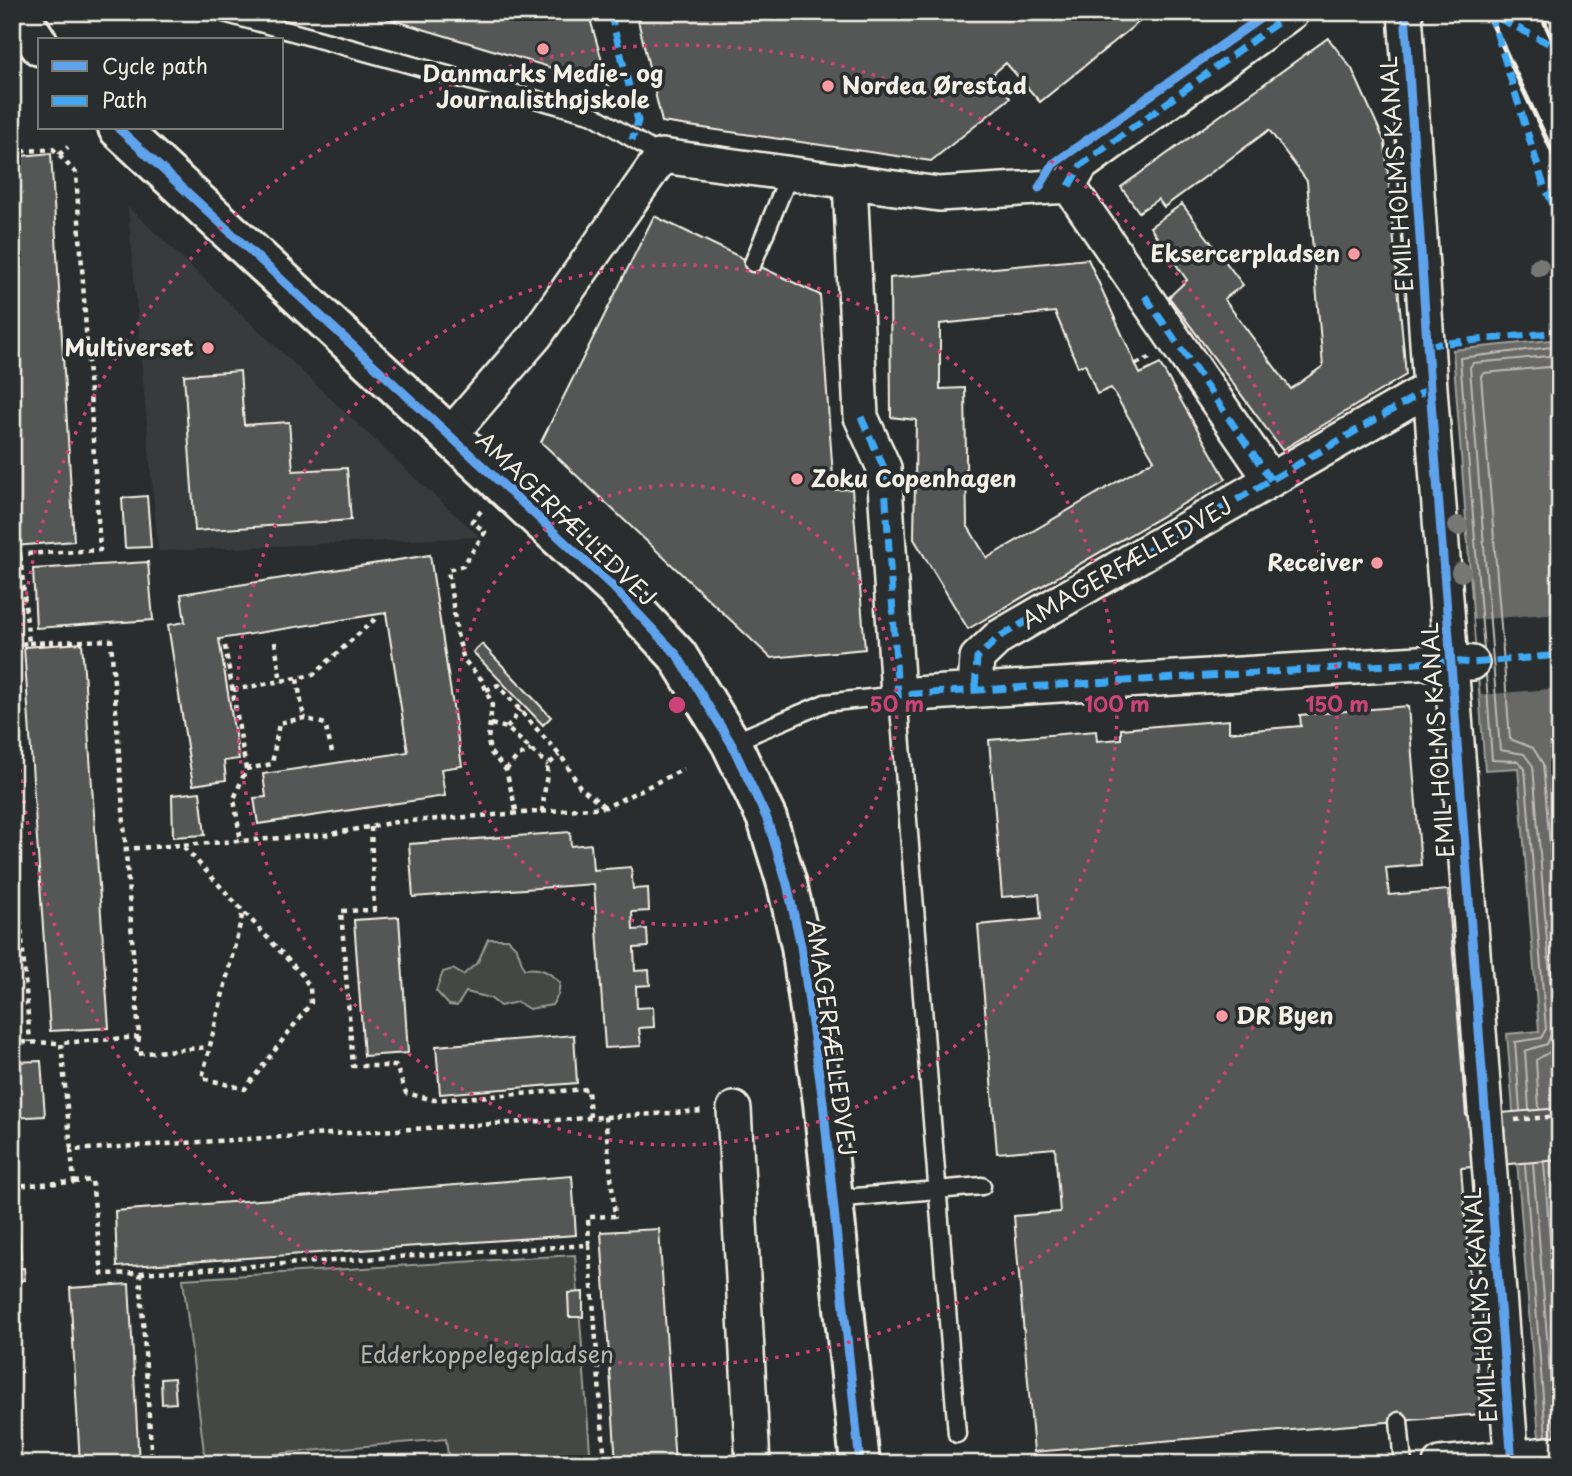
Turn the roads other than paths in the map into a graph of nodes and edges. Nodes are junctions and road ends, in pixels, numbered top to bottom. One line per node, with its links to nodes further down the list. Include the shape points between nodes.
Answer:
1 (18, 12): 5 (street)
2 (220, 12): 7 (lane, via 593,115)
3 (1292, 12): 10 (street, via 1082,165)
4 (1405, 12): 12 (street, EMIL HOLMS KANAL)
5 (38, 43)
6 (120, 130): 13 (street, AMAGERFÆLLEDVEJ)
7 (662, 156): 8 (street); 13 (street, AMAGERFÆLLEDVEJ, via 536,335)
8 (789, 175): 9 (street); 11 (lane)
9 (850, 181): 10 (street, via 939,194); 17 (street, via 861,417 884,468)
10 (1069, 186): 14 (street)
11 (753, 263)
12 (1430, 388): 14 (street, AMAGERFÆLLEDVEJ); 15 (street, EMIL HOLMS KANAL)
13 (450, 435): 18 (street, AMAGERFÆLLEDVEJ, via 613,587 677,655)
14 (1271, 480): 16 (street, AMAGERFÆLLEDVEJ, via 999,638 978,658)
15 (1462, 662): 16 (street); 26 (street, EMIL HOLMS KANAL, via 1456,723)
16 (975, 689): 17 (street)
17 (898, 695): 18 (lane, via 825,703); 21 (lane)
18 (731, 743): 22 (street, AMAGERFÆLLEDVEJ, via 767,819 787,884 803,959)
19 (734, 1109): 27 (street)
20 (982, 1186): 21 (lane)
21 (936, 1190): 22 (lane); 24 (lane)
22 (833, 1199): 28 (street, AMAGERFÆLLEDVEJ)
23 (1399, 1421): 29 (lane)
24 (957, 1434)
25 (1560, 1453): 26 (street)
26 (1512, 1460): 30 (street)
27 (752, 1464)
28 (860, 1464)
29 (1403, 1464)
30 (1440, 1464)

